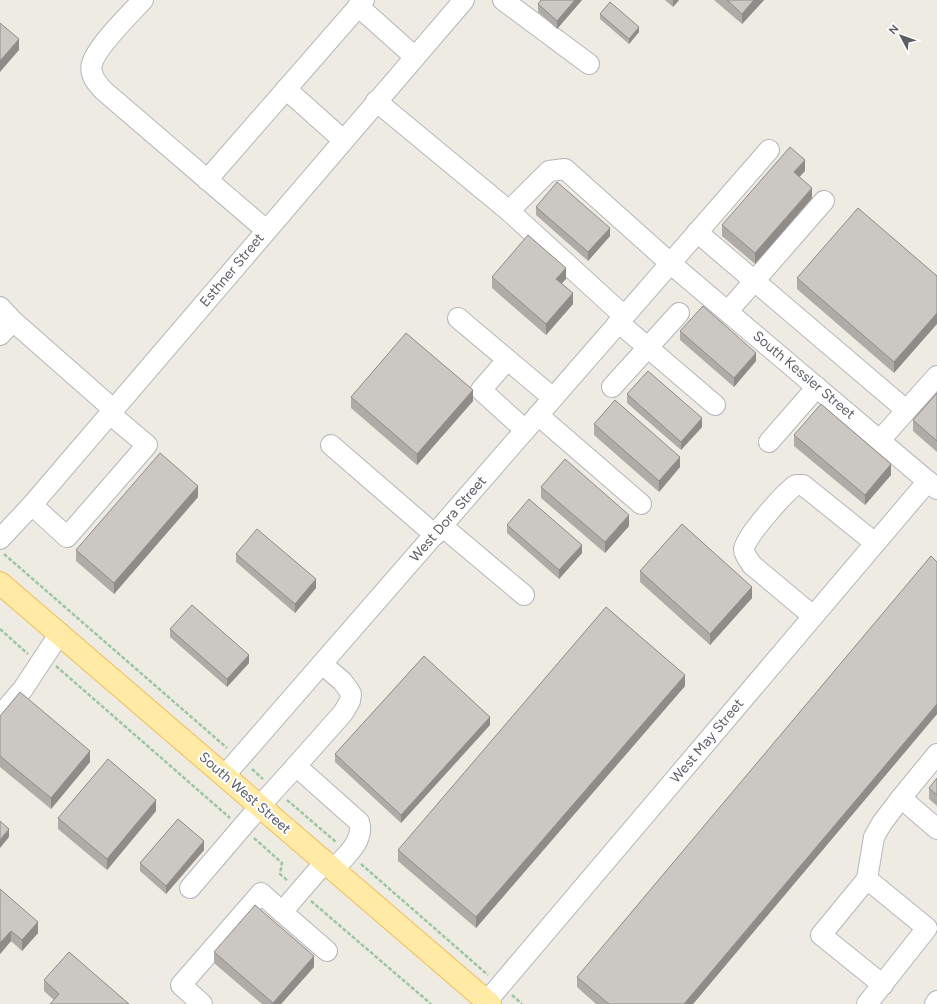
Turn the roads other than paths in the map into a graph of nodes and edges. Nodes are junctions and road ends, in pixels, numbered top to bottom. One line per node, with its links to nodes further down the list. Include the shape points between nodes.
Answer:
1 (143, 0): 11 (street, via 98,51 92,65 94,81)
2 (464, 0): 5 (street, Esthner Street)
3 (361, 3): 5 (street); 7 (street)
4 (514, 3): 6 (street)
5 (415, 57): 8 (street, Esthner Street)
6 (589, 64)
7 (286, 89): 9 (street); 11 (street)
8 (376, 101): 9 (street, Esthner Street); 13 (street)
9 (343, 140): 14 (street, Esthner Street)
10 (769, 150): 15 (street, West Dora Street)
11 (207, 180): 14 (street)
12 (824, 201): 17 (street)
13 (509, 211): 16 (street, South Kessler Street, via 549,171 564,168); 21 (street)
14 (266, 230): 31 (street, Esthner Street)
15 (697, 232): 16 (street, West Dora Street); 17 (street)
16 (670, 263): 18 (street, South Kessler Street); 21 (street, West Dora Street)
17 (754, 280): 18 (street); 30 (street)
18 (728, 311): 27 (street, South Kessler Street)
19 (679, 313): 23 (street)
20 (458, 318): 24 (street)
21 (621, 319): 23 (street); 28 (street, West Dora Street)
22 (4, 321): 31 (street)
23 (648, 348): 26 (street); 29 (street)
24 (507, 360): 28 (street); 32 (street, via 481,390)
25 (937, 376): 30 (street)
26 (612, 387)
27 (817, 387): 33 (street, South Kessler Street); 34 (street)
28 (552, 398): 32 (street, West Dora Street)
29 (715, 404)
30 (906, 410): 33 (street)
31 (111, 412): 38 (street, Esthner Street); 38 (street, via 147,444 67,537)
32 (532, 423): 37 (street); 39 (street, West Dora Street)
33 (880, 440): 36 (street, South Kessler Street)
34 (769, 442)
35 (332, 445): 39 (street)
36 (933, 485): 41 (street, West May Street)
37 (641, 504)
38 (32, 505): 40 (street, Esthner Street)
39 (438, 530): 43 (street); 46 (street, West Dora Street)
40 (0, 539)
41 (876, 544): 44 (street, West May Street); 44 (street, via 803,486 796,485 780,499 747,540 744,549 746,557 752,565)
42 (0, 583): 45 (main road, South West Street)
43 (524, 595)
44 (813, 616): 60 (street, West May Street)
45 (60, 633): 47 (street, via 23,689); 50 (main road, South West Street)
46 (322, 664): 49 (street, via 342,681 351,694 350,701 343,713); 50 (street, West Dora Street)
47 (0, 716)
48 (937, 754): 51 (street)
49 (296, 766): 52 (street); 54 (street, via 359,822 360,833 348,853)
50 (225, 775): 52 (main road, South West Street)
51 (901, 798): 53 (street); 55 (street, via 874,837)
52 (260, 806): 54 (main road, South West Street); 56 (street)
53 (937, 829)
54 (330, 866): 57 (street, via 300,891); 60 (main road, South West Street)
55 (867, 879): 59 (street, via 927,928); 59 (street, via 821,935)
56 (190, 888)
57 (282, 912): 58 (street); 62 (street, via 261,892 180,985)
58 (327, 951)
59 (883, 985): 63 (street)
60 (485, 998)
61 (937, 1001): 64 (street)
62 (202, 1004)
63 (867, 1004)
64 (935, 1004)

